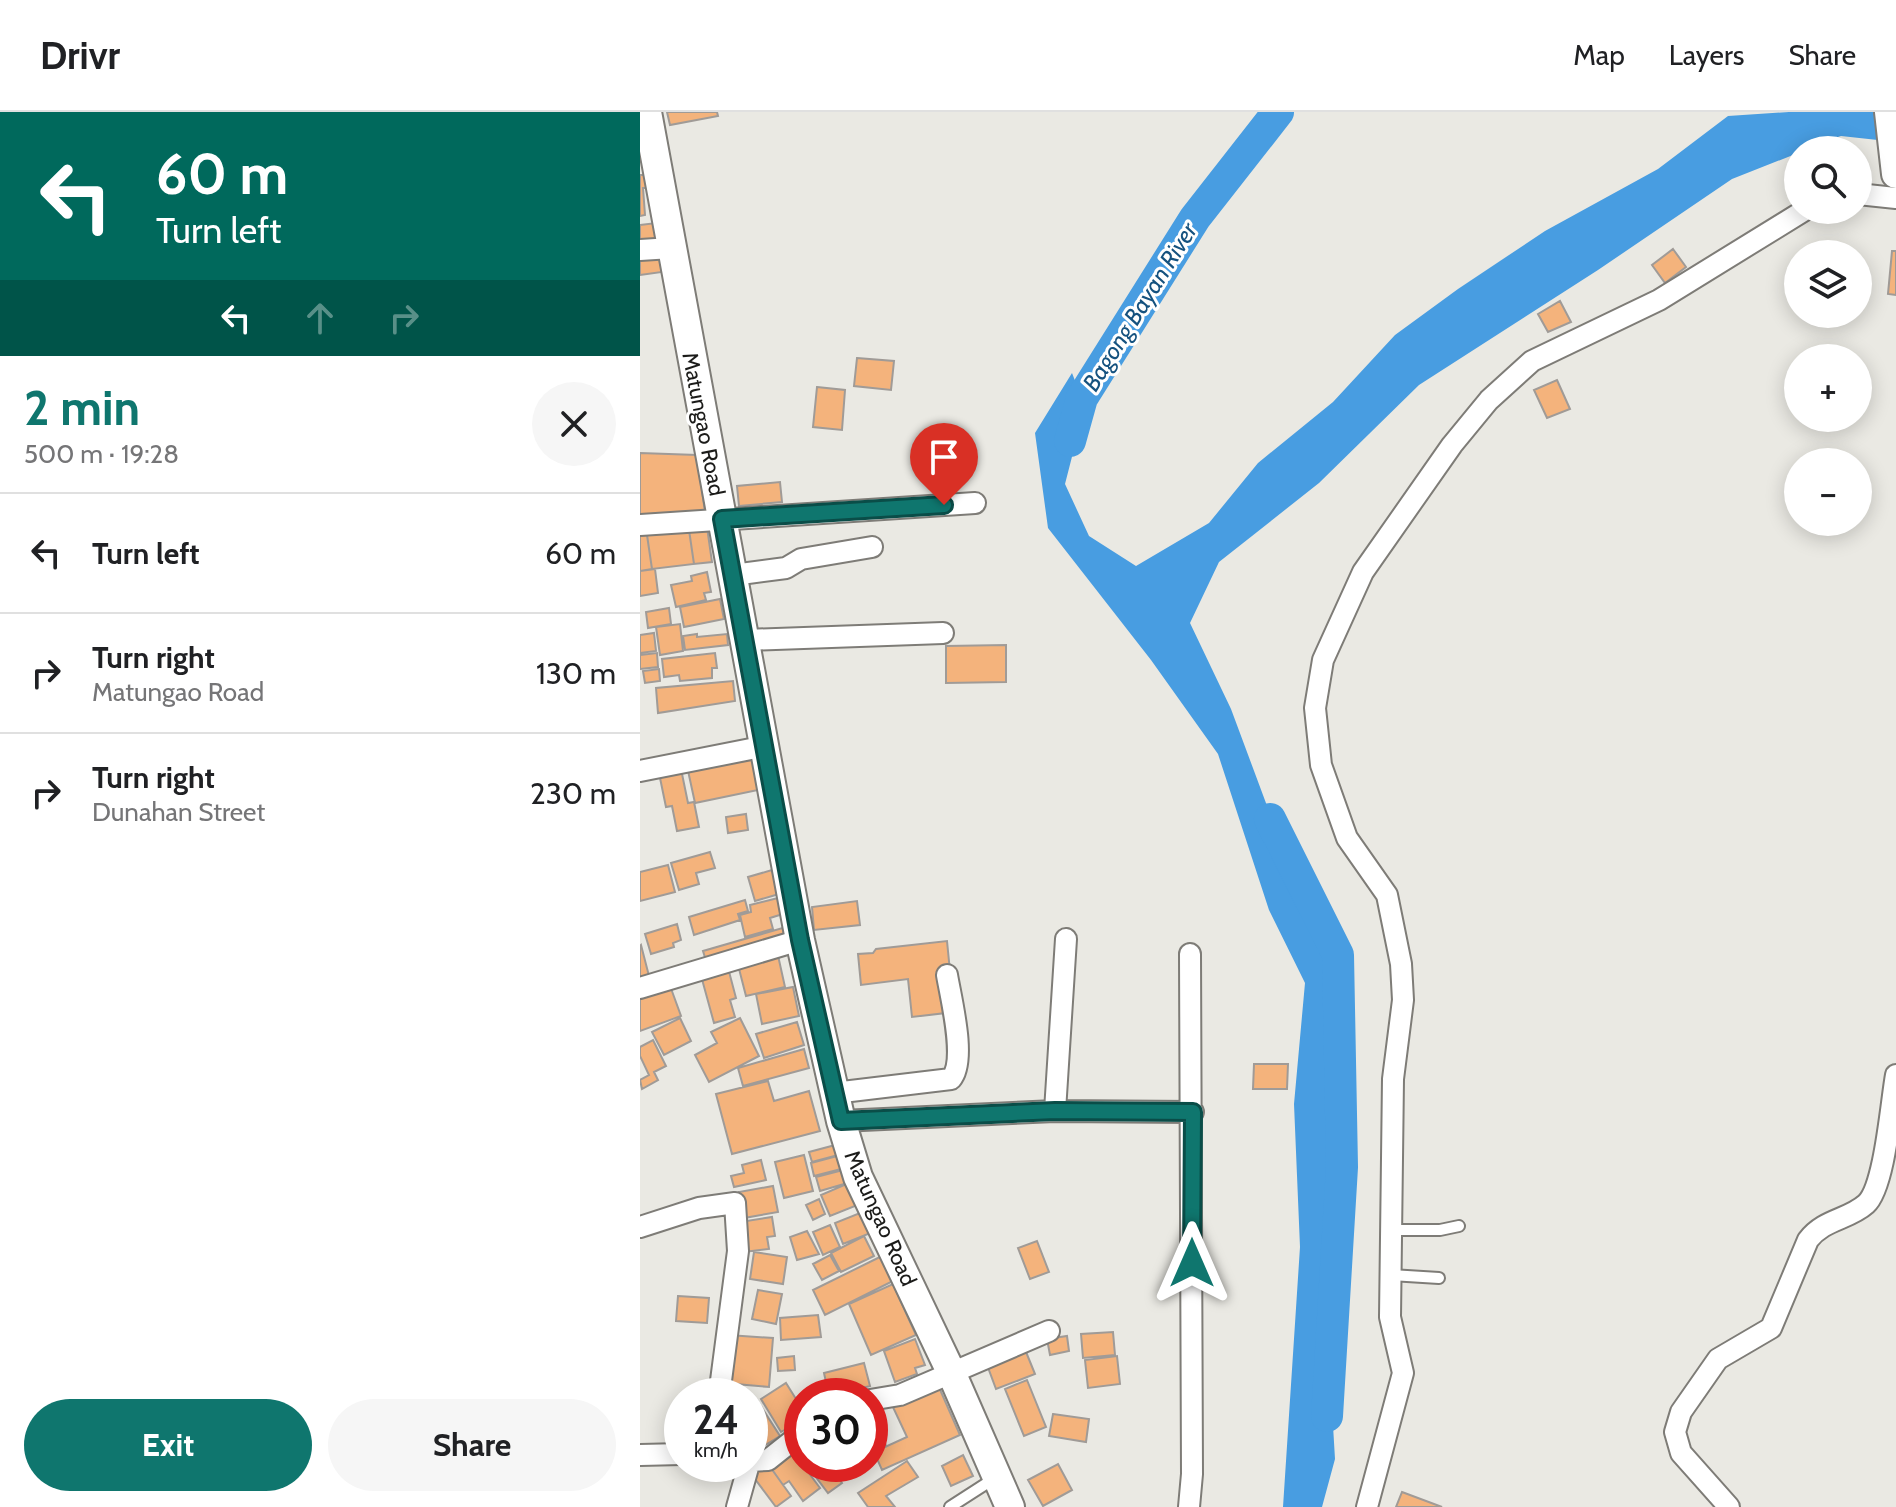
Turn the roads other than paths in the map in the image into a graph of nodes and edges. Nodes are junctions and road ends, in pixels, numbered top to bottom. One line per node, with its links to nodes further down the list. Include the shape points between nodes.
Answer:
1 (647, 112): 7 (main road, Matungao Road)
2 (1889, 112): 3 (main road)
3 (1894, 167)
4 (1872, 195): 5 (street)
5 (1896, 198)
6 (1784, 223): 30 (street, via 1659,300 1532,361 1489,400 1363,572 1323,660 1315,708 1321,765 1347,838 1387,895 1401,964)
7 (671, 248): 8 (street); 10 (main road, Matungao Road)
8 (640, 250)
9 (975, 503): 10 (street)
10 (722, 519): 11 (street); 13 (main road, Matungao Road)
11 (640, 525)
12 (872, 547): 13 (street)
13 (733, 575): 15 (main road, Matungao Road)
14 (943, 633): 15 (street)
15 (746, 640): 16 (main road, Matungao Road)
16 (766, 746): 17 (street); 19 (main road, Matungao Road)
17 (640, 771)
18 (1066, 939): 25 (street)
19 (800, 940): 22 (street); 24 (main road, Matungao Road)
20 (1190, 954): 26 (street)
21 (947, 975): 24 (street, via 959,1054 951,1079)
22 (640, 988)
23 (1896, 1075): 48 (street, via 1878,1179 1867,1203 1817,1228 1771,1328 1718,1359 1681,1412 1675,1432 1681,1453)
24 (834, 1093): 27 (main road, Matungao Road)
25 (1055, 1111): 26 (street); 27 (street)
26 (1193, 1112): 46 (street)
27 (841, 1121): 34 (main road, Matungao Road, via 858,1177)
28 (1459, 1226): 30 (lane)
29 (640, 1227): 35 (street, via 735,1203 738,1251)
30 (1391, 1230): 31 (street)
31 (1391, 1275): 32 (lane); 47 (street, via 1390,1317 1403,1373)
32 (1439, 1278)
33 (1049, 1331): 34 (street)
34 (951, 1372): 36 (street); 41 (main road, Matungao Road)
35 (721, 1378)
36 (888, 1397)
37 (784, 1447): 40 (street)
38 (664, 1454): 39 (street)
39 (640, 1455)
40 (768, 1460)
41 (996, 1476): 44 (lane); 45 (main road, Matungao Road)
42 (744, 1482): 43 (street)
43 (737, 1507)
44 (950, 1507)
45 (1010, 1507)
46 (1189, 1507)
47 (1367, 1507)
48 (1729, 1507)

